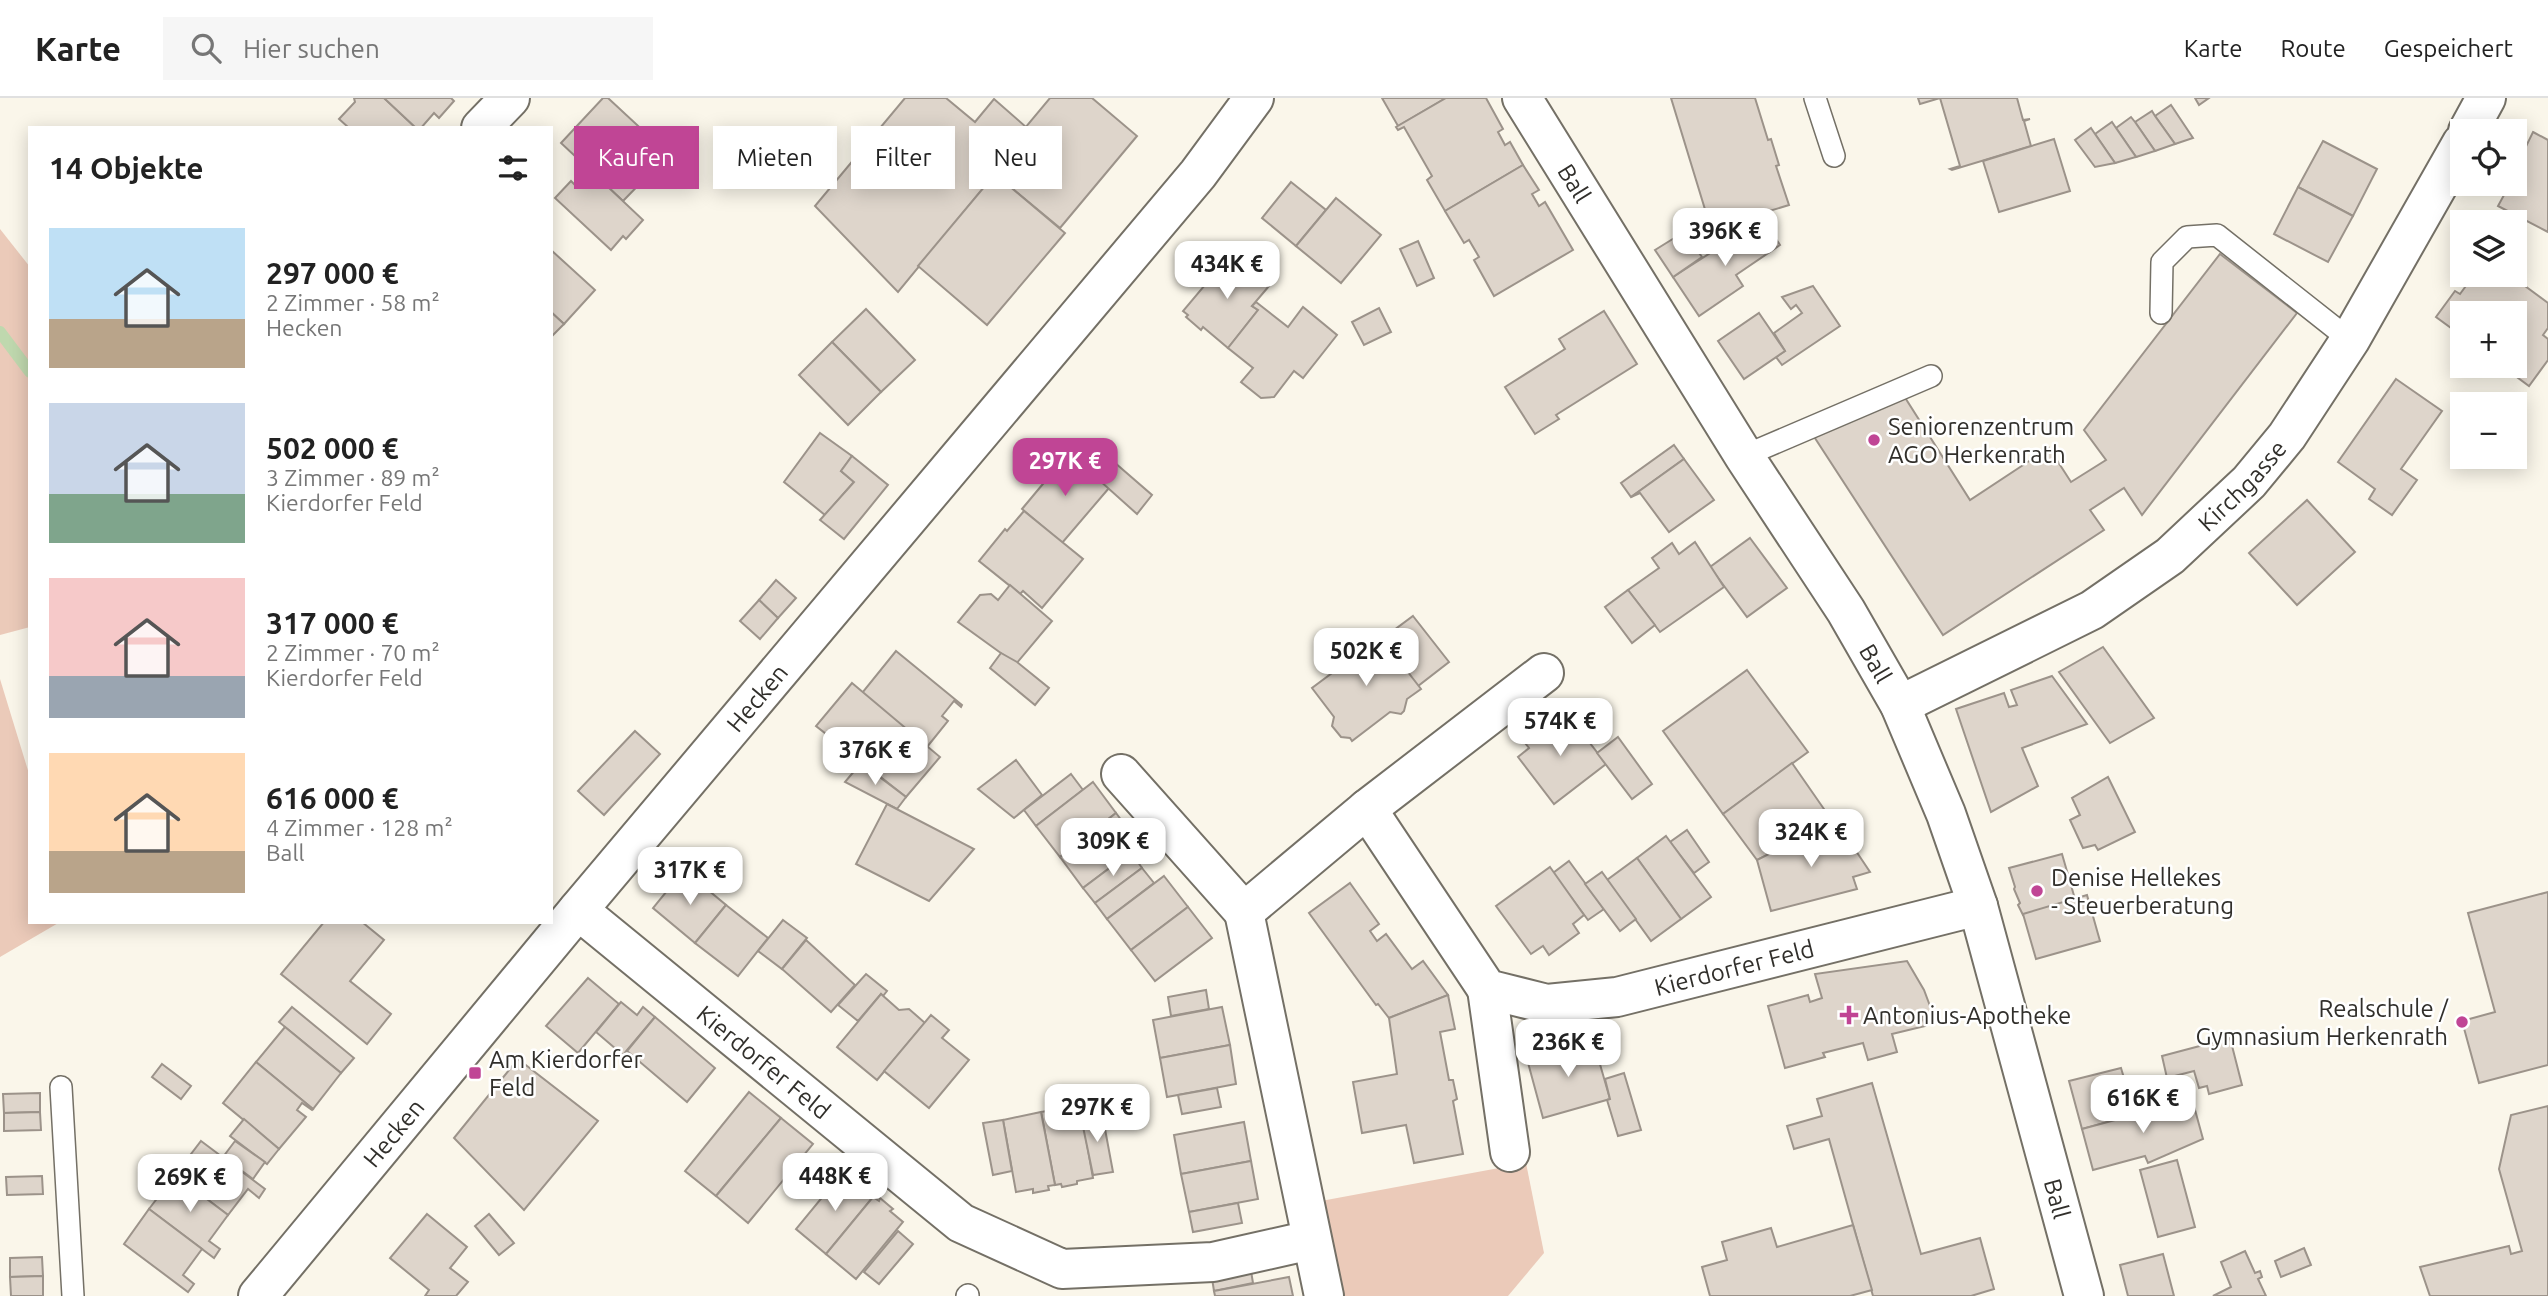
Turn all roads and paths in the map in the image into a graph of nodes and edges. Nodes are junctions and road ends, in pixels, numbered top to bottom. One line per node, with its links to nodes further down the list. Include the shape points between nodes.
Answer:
1 (510, 98): 7 (street)
2 (1254, 98): 19 (street, Hecken, via 1198,174)
3 (1522, 98): 13 (street, Ball)
4 (1815, 98): 8 (lane)
5 (2486, 98): 6 (street)
6 (2475, 119)
7 (483, 126)
8 (1834, 156)
9 (2450, 164): 11 (street, Kirchgasse)
10 (2161, 313): 11 (lane, via 2162,262 2187,237 2217,235)
11 (2350, 340): 15 (street, Kirchgasse, via 2287,436 2249,482 2170,556 2092,610)
12 (1931, 376): 13 (lane)
13 (1744, 456): 15 (street, Ball, via 1846,611)
14 (1544, 673): 17 (street)
15 (1900, 705): 18 (street, Ball)
16 (1121, 775): 20 (street)
17 (1367, 809): 20 (street); 21 (street)
18 (1978, 906): 21 (street, Kierdorfer Feld, via 1617,997 1547,1004); 28 (street, Ball)
19 (578, 910): 24 (street, Kierdorfer Feld, via 961,1223 1062,1269 1213,1262); 26 (street, Hecken)
20 (1244, 912): 24 (street)
21 (1487, 989): 23 (street)
22 (61, 1087): 25 (lane)
23 (1510, 1152)
24 (1311, 1240): 27 (street)
25 (73, 1296)
26 (258, 1296)
27 (1324, 1296)
28 (2084, 1296)

